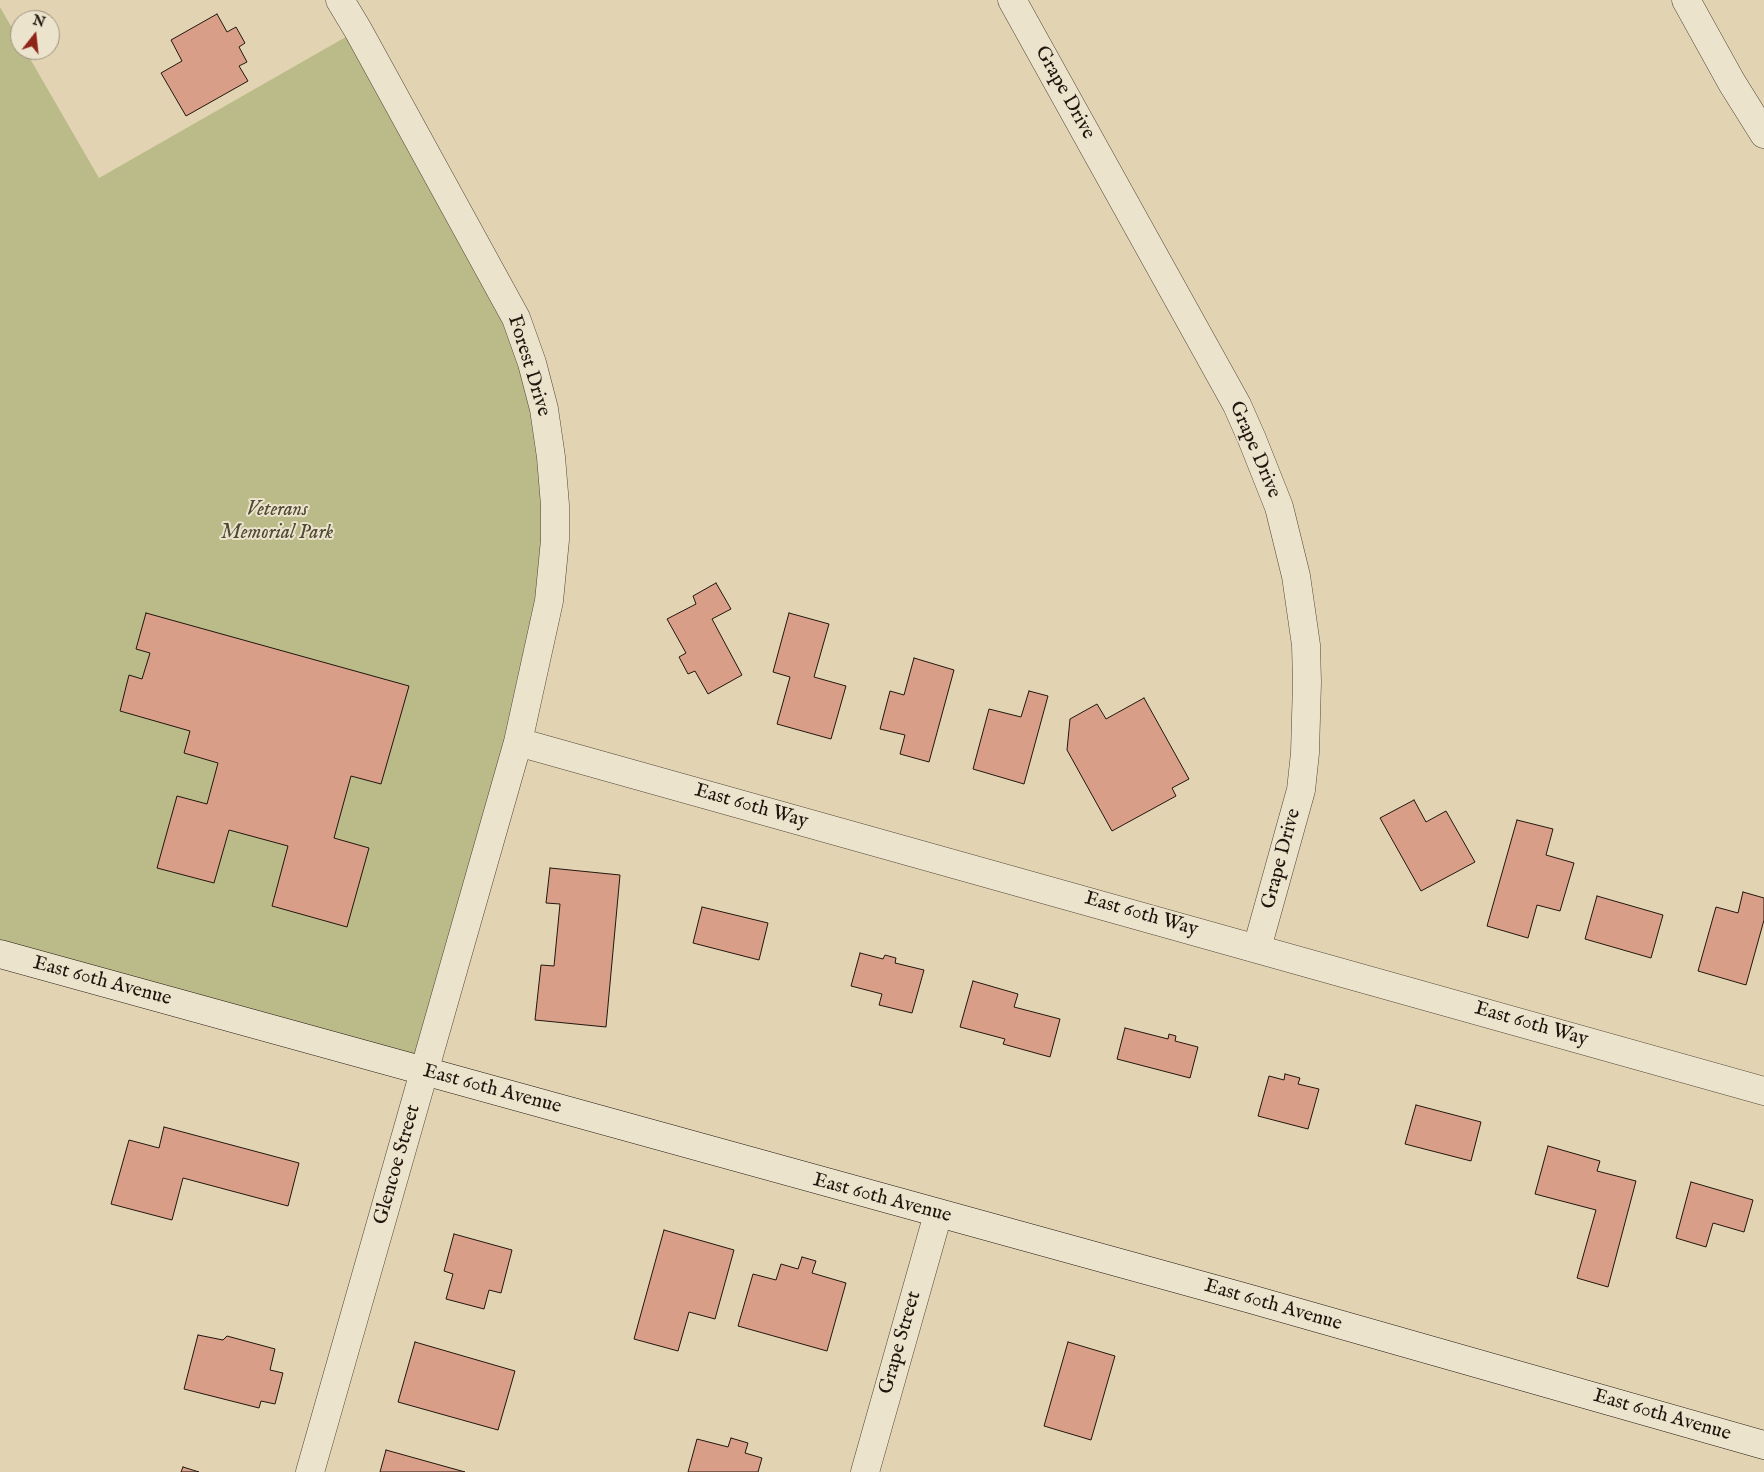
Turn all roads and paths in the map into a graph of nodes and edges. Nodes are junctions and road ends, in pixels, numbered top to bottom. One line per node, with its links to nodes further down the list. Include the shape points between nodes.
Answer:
1 (340, 0): 5 (street, Forest Drive, via 516,318 544,409 554,491 554,554 550,601)
2 (1012, 0): 6 (street, Grape Drive, via 1236,406 1279,507 1296,576 1306,645 1305,753 1301,790)
3 (1686, 0): 4 (street)
4 (1764, 134)
5 (518, 742): 6 (street, East 60th Way); 8 (street, Glencoe Street)
6 (1257, 948): 9 (street, East 60th Way)
7 (0, 954): 8 (street, East 60th Avenue)
8 (424, 1072): 10 (street, East 60th Avenue); 12 (street, Glencoe Street)
9 (1764, 1090)
10 (938, 1214): 11 (street, East 60th Avenue); 13 (street, Grape Street)
11 (1764, 1445)
12 (310, 1472)
13 (865, 1472)

